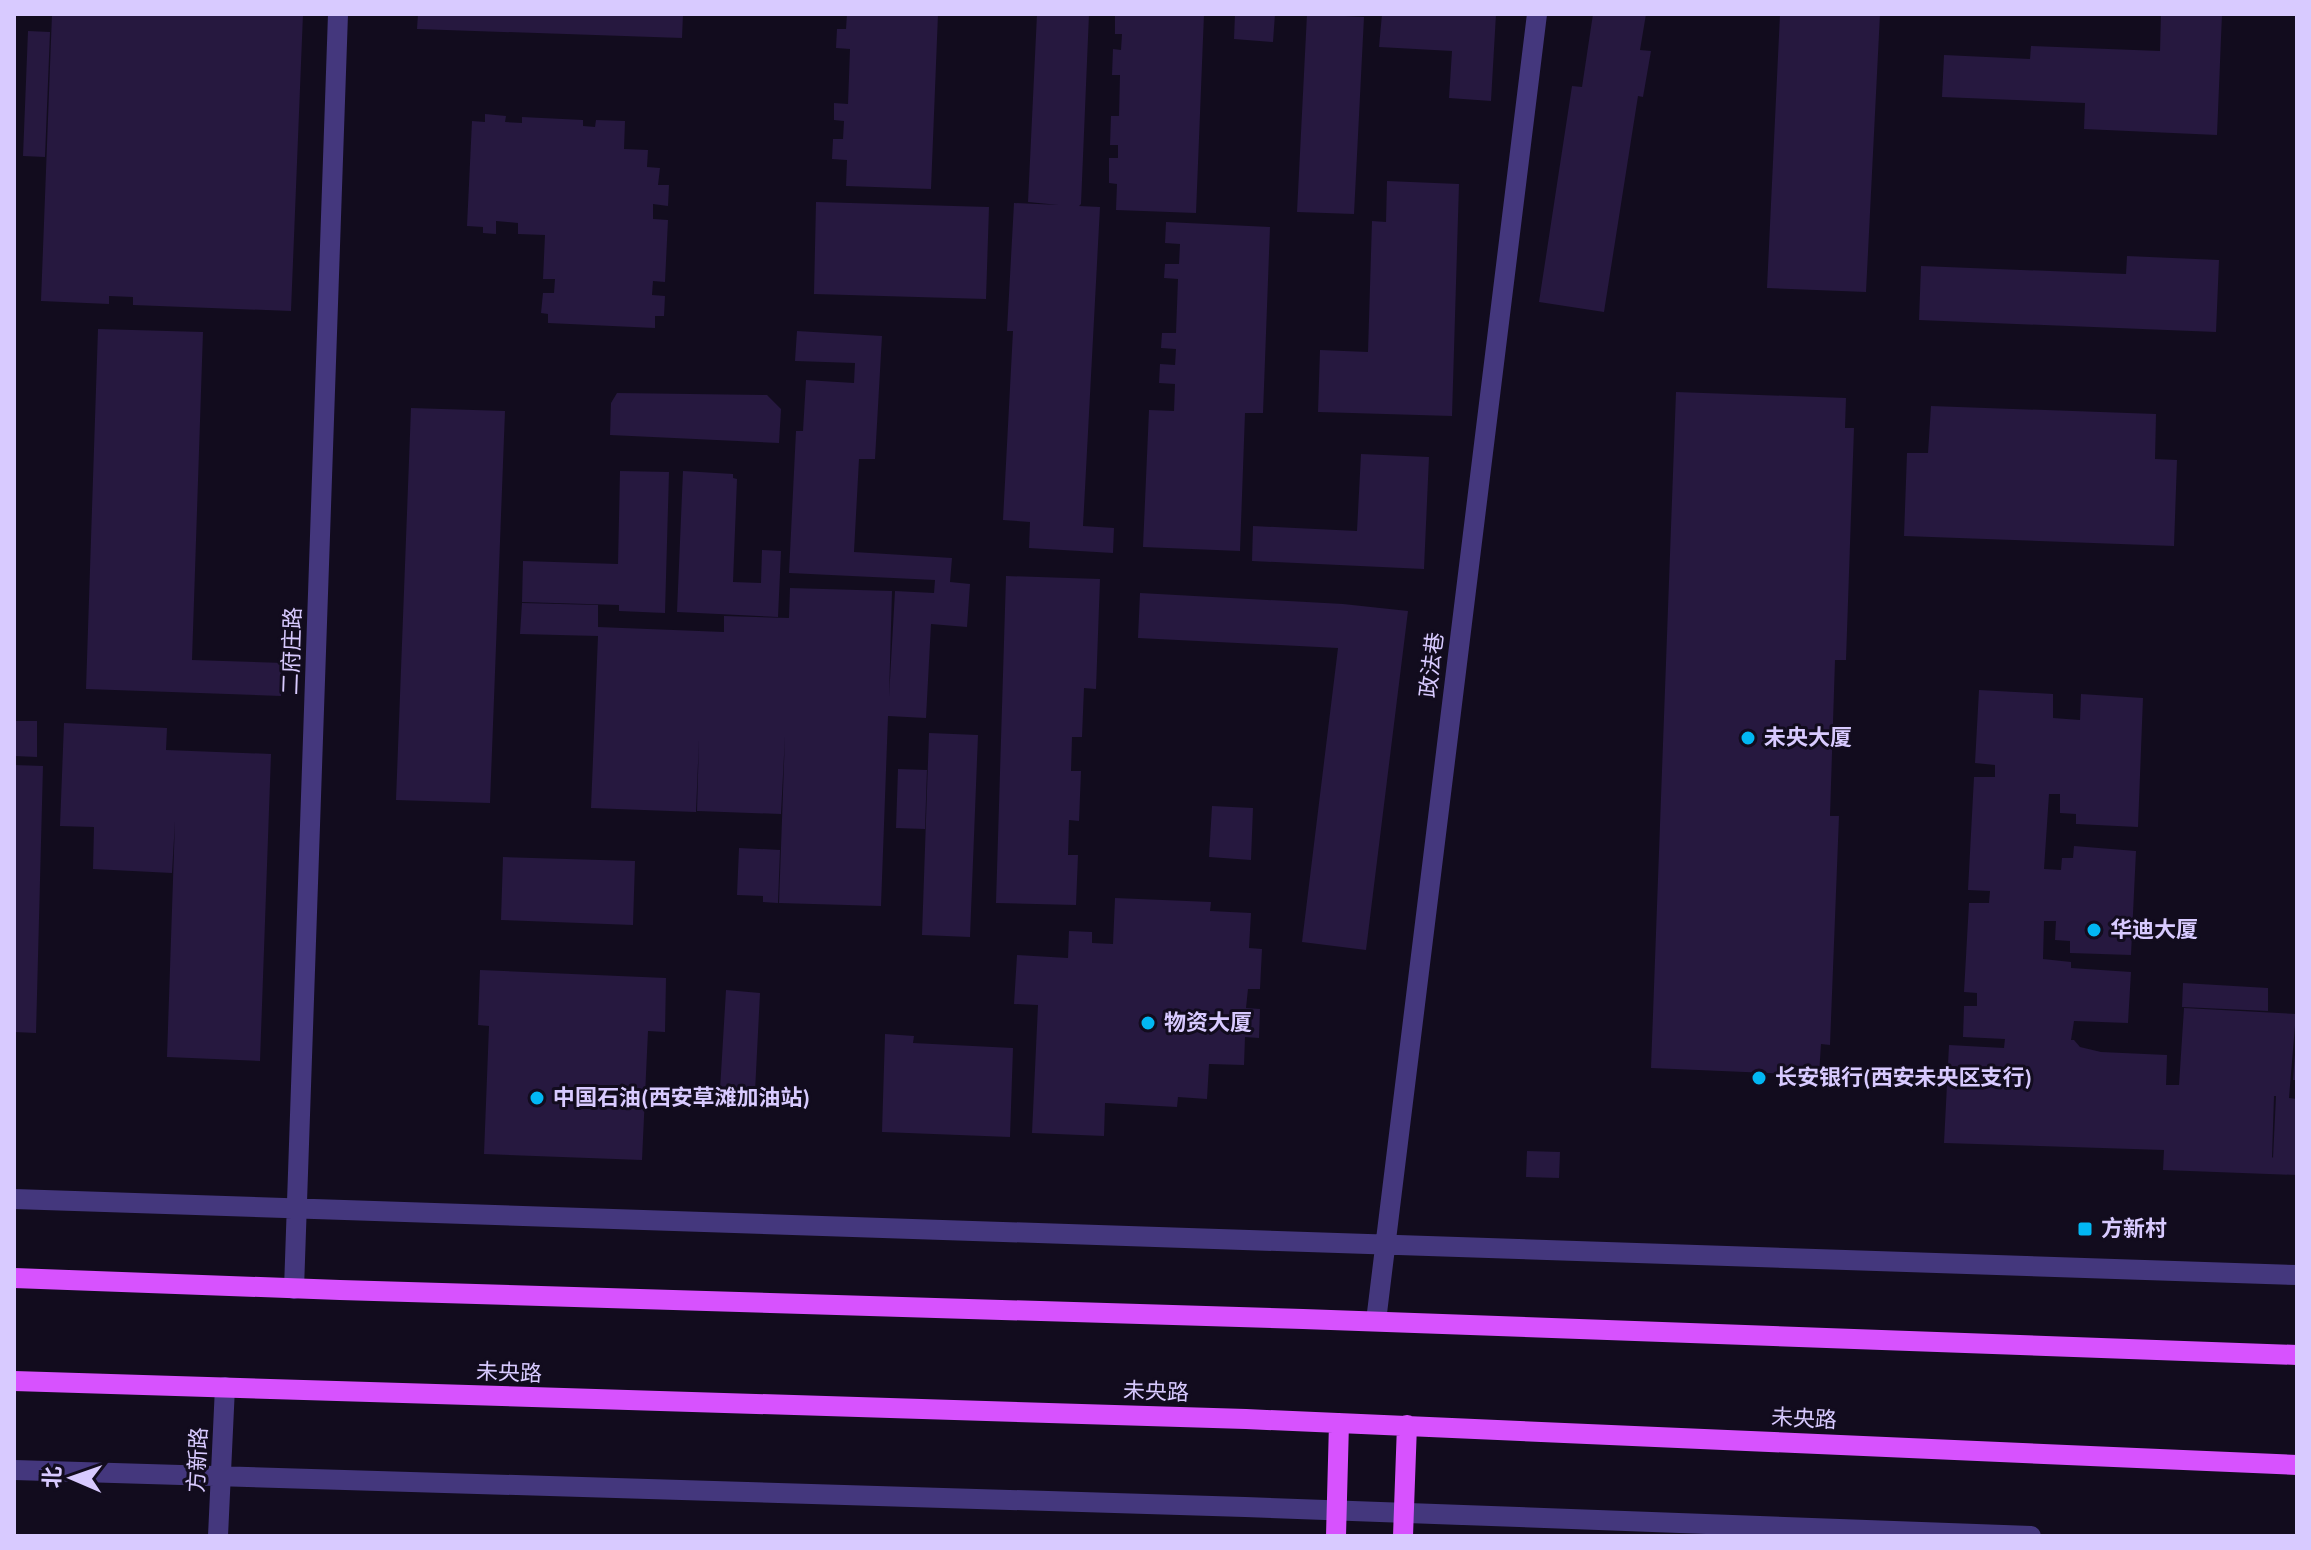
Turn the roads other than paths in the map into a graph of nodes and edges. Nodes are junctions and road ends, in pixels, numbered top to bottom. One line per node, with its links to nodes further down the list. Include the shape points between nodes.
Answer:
1 (338, 14): 4 (street, 二府庄路)
2 (1537, 14): 5 (street, 政法巷)
3 (14, 1199): 4 (street)
4 (297, 1208): 5 (street); 8 (street, 二府庄路)
5 (1385, 1244): 6 (street); 9 (street, 政法巷)
6 (2297, 1275)
7 (14, 1278): 8 (main road)
8 (294, 1289): 9 (main road)
9 (1376, 1321): 10 (main road)
10 (2297, 1355)
11 (14, 1381): 12 (main road, 未央路)
12 (225, 1387): 13 (main road, 未央路); 17 (street, 方新路)
13 (1339, 1423): 14 (main road, 未央路); 18 (main road)
14 (1407, 1425): 15 (main road, 未央路); 19 (main road)
15 (2297, 1465)
16 (14, 1470): 17 (street)
17 (221, 1476): 18 (street); 20 (street, 方新路)
18 (1337, 1510): 19 (street); 21 (main road)
19 (1404, 1513): 22 (main road); 23 (street)
20 (218, 1536)
21 (1336, 1536)
22 (1403, 1536)
23 (2031, 1536)

